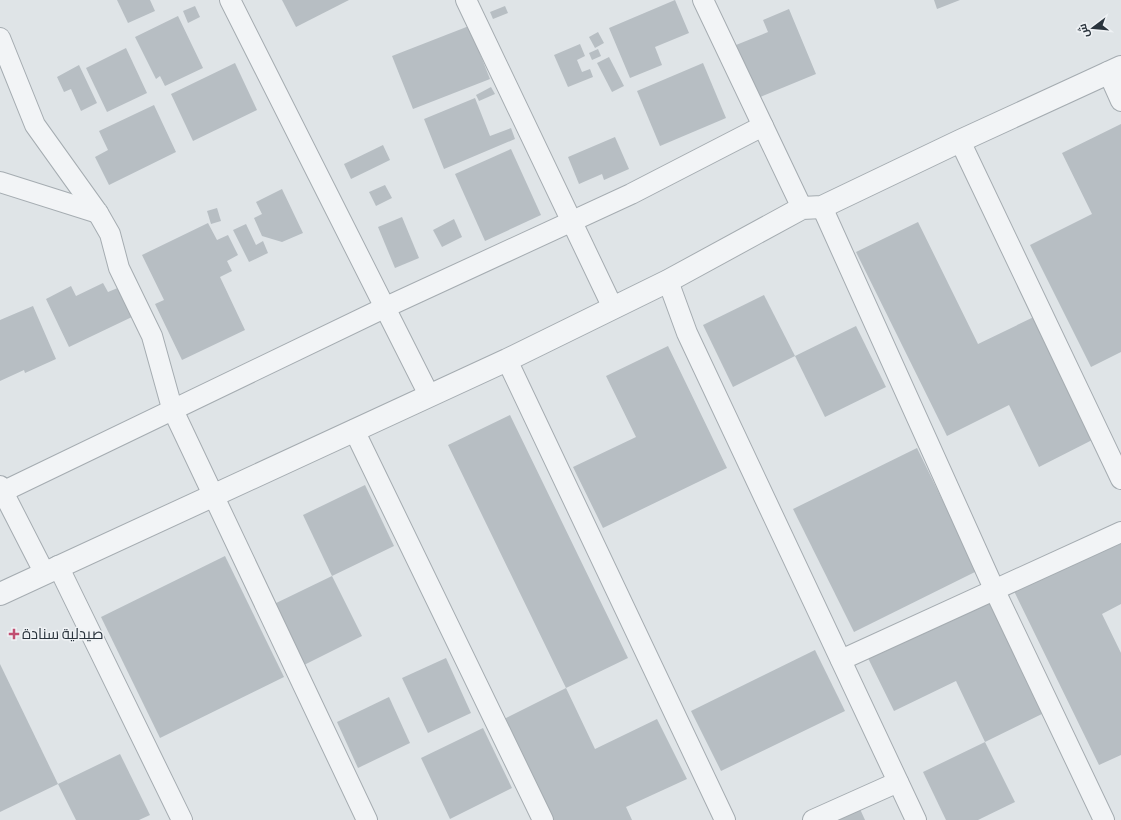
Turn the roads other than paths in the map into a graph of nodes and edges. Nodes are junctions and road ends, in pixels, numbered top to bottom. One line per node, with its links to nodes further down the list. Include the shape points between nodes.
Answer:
1 (230, 0): 14 (street)
2 (466, 0): 12 (street)
3 (703, 0): 7 (street)
4 (0, 38): 11 (street, via 35,125)
5 (1114, 70): 6 (street); 8 (street)
6 (1121, 101)
7 (763, 126): 10 (street); 12 (street, via 631,194)
8 (960, 141): 10 (street); 20 (street)
9 (0, 182): 11 (street)
10 (812, 208): 13 (street); 25 (street)
11 (98, 213): 18 (street, via 110,234 119,268 152,336)
12 (572, 221): 14 (street); 15 (street)
13 (668, 281): 15 (street); 27 (street, via 687,333)
14 (384, 308): 17 (street); 18 (street)
15 (613, 308): 16 (street)
16 (507, 360): 17 (street); 33 (street)
17 (429, 395): 19 (street)
18 (173, 409): 21 (street); 22 (street)
19 (354, 430): 22 (street); 32 (street)
20 (1121, 479)
21 (1, 490): 24 (street)
22 (212, 495): 24 (street); 31 (street)
23 (1121, 532): 25 (street)
24 (51, 569): 26 (street); 30 (street)
25 (995, 591): 27 (street); 36 (street)
26 (0, 594)
27 (841, 660): 28 (street)
28 (898, 782): 34 (street); 35 (street)
29 (1121, 816): 37 (street)
30 (182, 820)
31 (367, 820)
32 (543, 820)
33 (725, 820)
34 (813, 820)
35 (916, 820)
36 (1104, 820)
37 (1114, 820)

